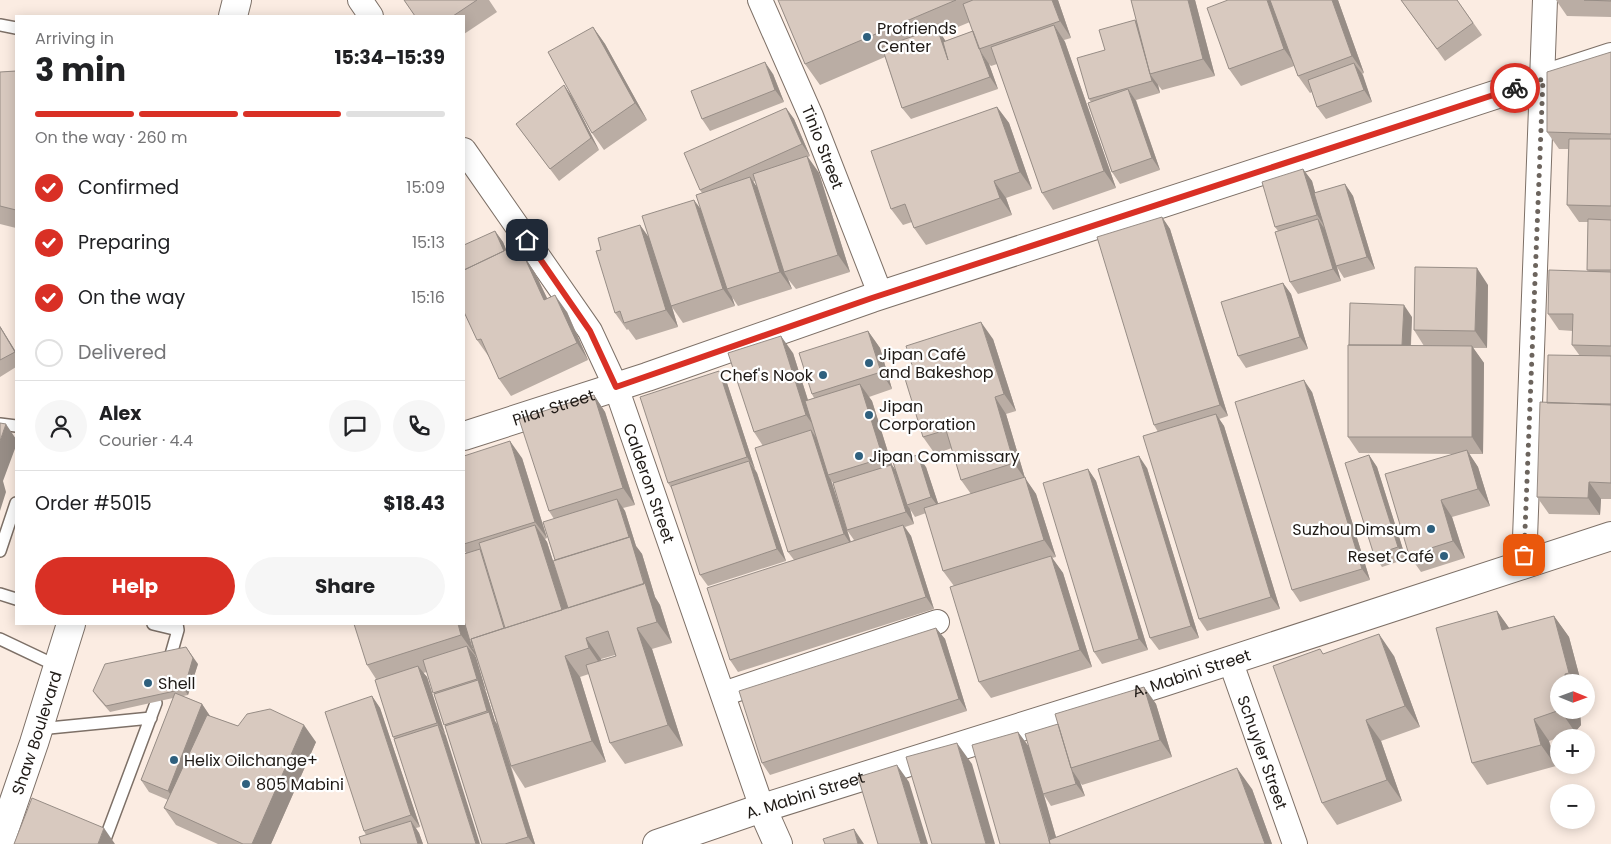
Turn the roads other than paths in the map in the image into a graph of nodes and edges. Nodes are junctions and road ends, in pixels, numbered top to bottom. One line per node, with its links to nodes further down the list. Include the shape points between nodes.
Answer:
1 (237, 0): 5 (street)
2 (360, 0): 6 (street)
3 (760, 0): 12 (street, Tinio Street, via 811,116)
4 (1545, 0): 10 (street)
5 (233, 15)
6 (370, 15)
7 (0, 25): 8 (lane)
8 (15, 28)
9 (1611, 57): 10 (street, Pilar Street)
10 (1543, 79): 12 (street, Pilar Street); 20 (street)
11 (465, 151): 13 (street, Calderon Street, via 590,331)
12 (881, 296): 13 (street, Pilar Street)
13 (616, 387): 16 (street, Pilar Street); 31 (street, Calderon Street)
14 (0, 424): 15 (lane)
15 (15, 426)
16 (465, 436)
17 (15, 506): 19 (lane)
18 (1611, 536): 20 (street, A. Mabini Street)
19 (0, 551)
20 (1524, 565): 29 (street, A. Mabini Street)
21 (0, 594): 22 (lane)
22 (15, 599)
23 (937, 622): 31 (street)
24 (71, 625): 30 (street, Shaw Boulevard)
25 (161, 625): 26 (lane)
26 (178, 627): 28 (lane)
27 (0, 640): 30 (lane)
28 (170, 658)
29 (1230, 660): 35 (street, A. Mabini Street); 41 (street, Schuyler Street)
30 (58, 667): 34 (street, Shaw Boulevard)
31 (723, 694): 35 (street, Calderon Street)
32 (156, 703): 33 (lane)
33 (151, 718): 34 (lane); 38 (lane)
34 (39, 729): 37 (street, Shaw Boulevard, via 23,809)
35 (762, 808): 39 (street, A. Mabini Street); 40 (street, Calderon Street)
36 (77, 831): 38 (street)
37 (0, 842)
38 (106, 843)
39 (657, 844)
40 (778, 844)
41 (1295, 844)

